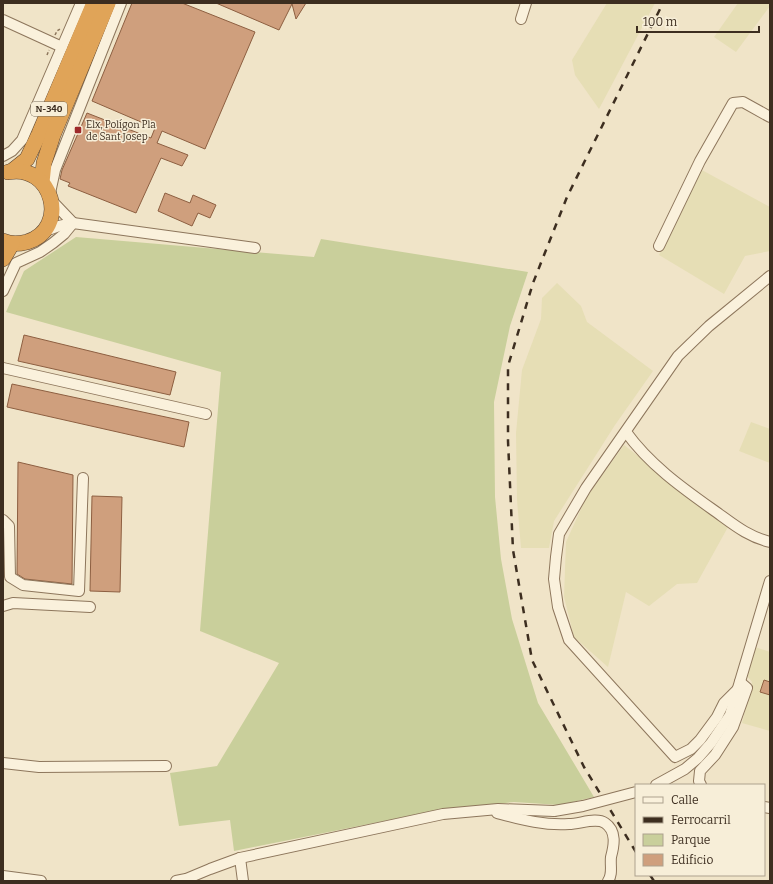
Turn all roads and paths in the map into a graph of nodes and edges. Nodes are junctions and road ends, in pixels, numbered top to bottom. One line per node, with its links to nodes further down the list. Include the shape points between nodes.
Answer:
1 (81, 3): 11 (street)
2 (87, 3): 10 (highway)
3 (94, 3): 10 (highway, N-340)
4 (108, 3): 12 (highway, N-340)
5 (117, 3): 12 (street)
6 (121, 3): 16 (street)
7 (526, 3): 8 (street)
8 (521, 19)
9 (3, 20): 11 (street)
10 (78, 42): 15 (highway, N-340, via 27,159)
11 (62, 47): 14 (street, via 22,140)
12 (87, 55): 16 (highway, N-340, via 44,162)
13 (770, 117): 20 (street, via 743,102 733,103 700,161)
14 (3, 156)
15 (8, 172): 16 (highway, N-340, via 26,172 32,175)
16 (48, 192): 17 (street); 18 (highway, N-340, via 51,217)
17 (73, 223): 18 (street); 21 (street); 24 (street, via 54,243 16,263)
18 (43, 232): 19 (highway, via 20,244)
19 (8, 243): 22 (highway)
20 (659, 246)
21 (255, 248)
22 (3, 259)
23 (770, 276): 27 (street, via 709,326 678,356)
24 (3, 291)
25 (3, 368): 26 (street)
26 (206, 414)
27 (626, 432): 30 (street, via 637,448 687,491 744,532 756,539); 34 (street, via 586,488 559,534 554,579 558,607 569,640 675,757 691,749 700,740)
28 (83, 478): 29 (street, via 79,591 23,585 10,577 9,526)
29 (3, 520)
30 (770, 542)
31 (770, 580): 34 (street)
32 (3, 606): 33 (street, via 13,603)
33 (90, 607)
34 (739, 685): 37 (street, via 730,715 702,753 685,769); 38 (street, via 747,688 734,727 700,771)
35 (3, 762): 36 (street, via 40,767)
36 (166, 766)
37 (658, 784)
38 (700, 784)
39 (635, 792): 40 (street, bridge, via 554,812)
40 (486, 810): 41 (street, via 443,814); 46 (street, via 526,821 569,824 598,820 606,824 612,831 614,840)
41 (240, 858): 44 (street, via 186,880); 45 (street)
42 (3, 876): 43 (street)
43 (41, 881)
44 (176, 881)
45 (243, 881)
46 (608, 881)

